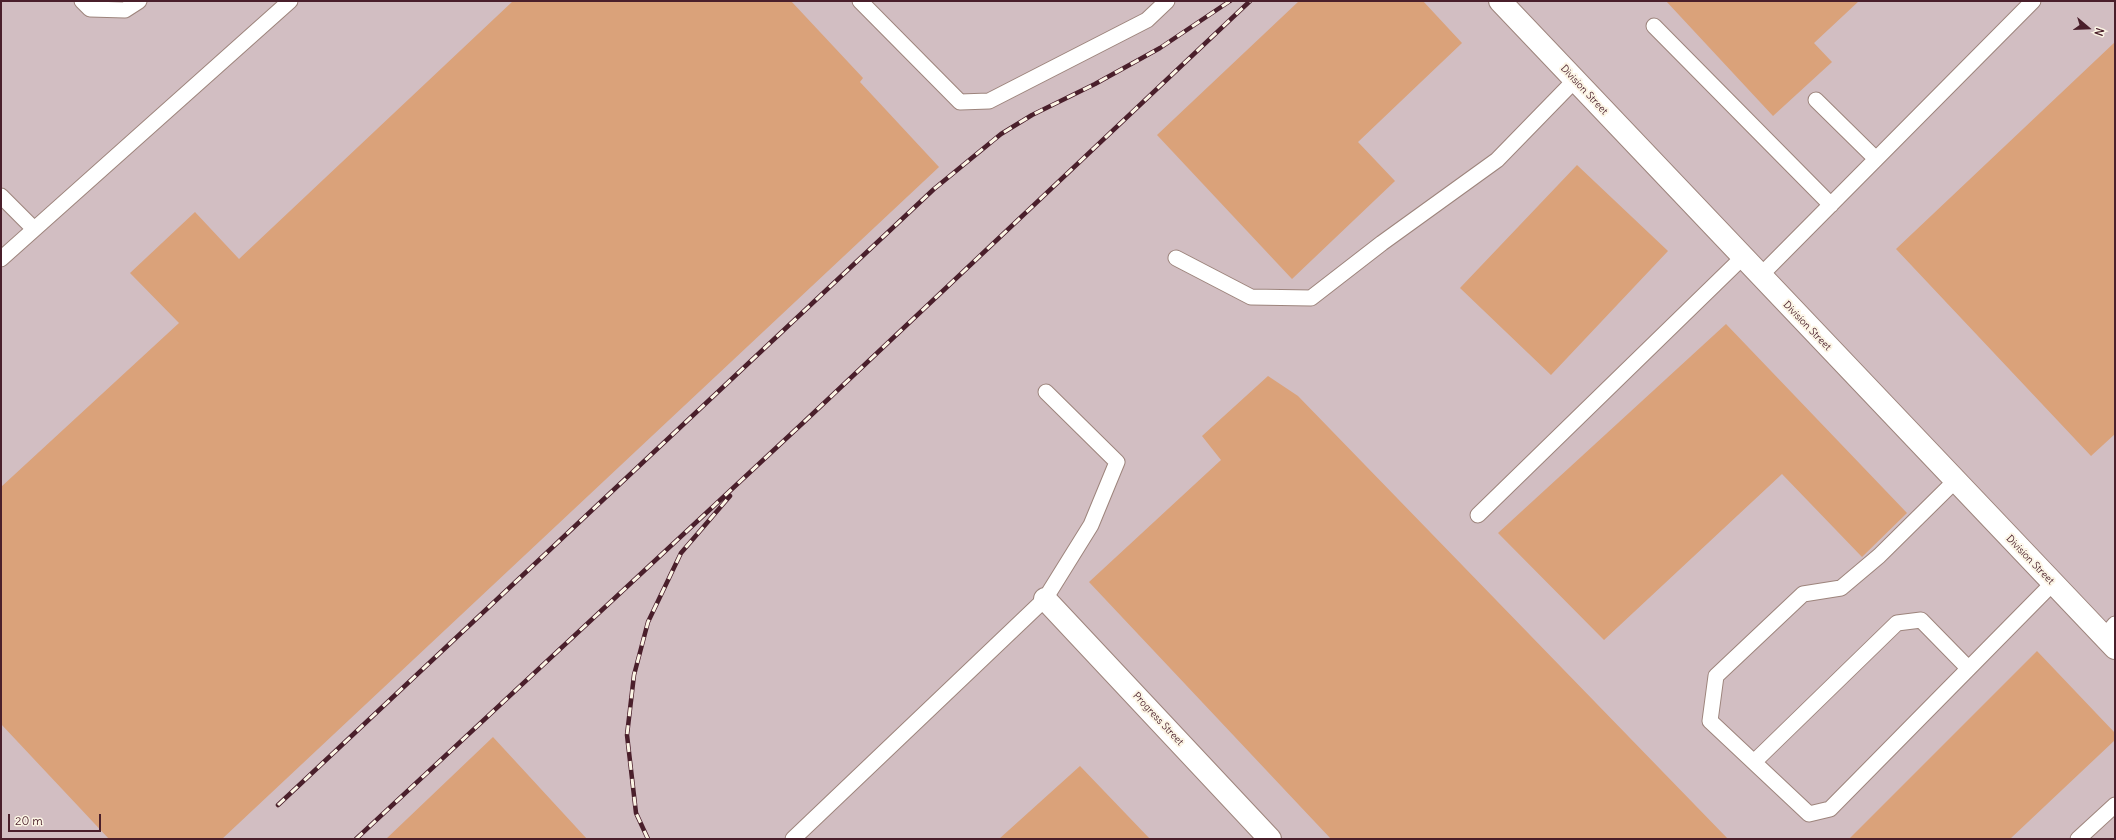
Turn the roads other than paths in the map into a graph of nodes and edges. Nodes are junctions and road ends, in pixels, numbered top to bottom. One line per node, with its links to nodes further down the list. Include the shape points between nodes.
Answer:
1 (82, 1): 2 (lane, via 90,9 125,10)
2 (139, 1)
3 (290, 1): 14 (lane)
4 (860, 1): 5 (lane, via 960,102 989,101 1148,20)
5 (1167, 1)
6 (1500, 1): 9 (street, Division Street)
7 (2033, 1): 11 (lane)
8 (1654, 26): 13 (lane)
9 (1575, 80): 15 (lane, via 1497,160 1311,298 1251,297); 16 (street, Division Street)
10 (1816, 100): 11 (lane)
11 (1876, 159): 13 (lane)
12 (1, 196): 14 (lane)
13 (1831, 205): 18 (lane)
14 (34, 229): 17 (lane)
15 (1176, 258)
16 (1742, 258): 18 (street, Division Street); 21 (lane)
17 (1, 259)
18 (1760, 276): 20 (street, Division Street)
19 (1046, 392): 23 (lane, via 1117,462 1091,525)
20 (1955, 481): 22 (street, Division Street); 26 (lane, via 1879,556 1841,588 1803,594 1716,676 1710,721)
21 (1478, 515)
22 (2053, 583): 24 (street, Division Street); 25 (lane)
23 (1045, 598): 28 (lane); 29 (street, Progress Street)
24 (2111, 636)
25 (1968, 668): 26 (lane, via 1921,620 1897,623); 26 (lane, via 1830,809 1809,814)
26 (1754, 762)
27 (2115, 806): 30 (lane)
28 (793, 839)
29 (1270, 839)
30 (2078, 839)

